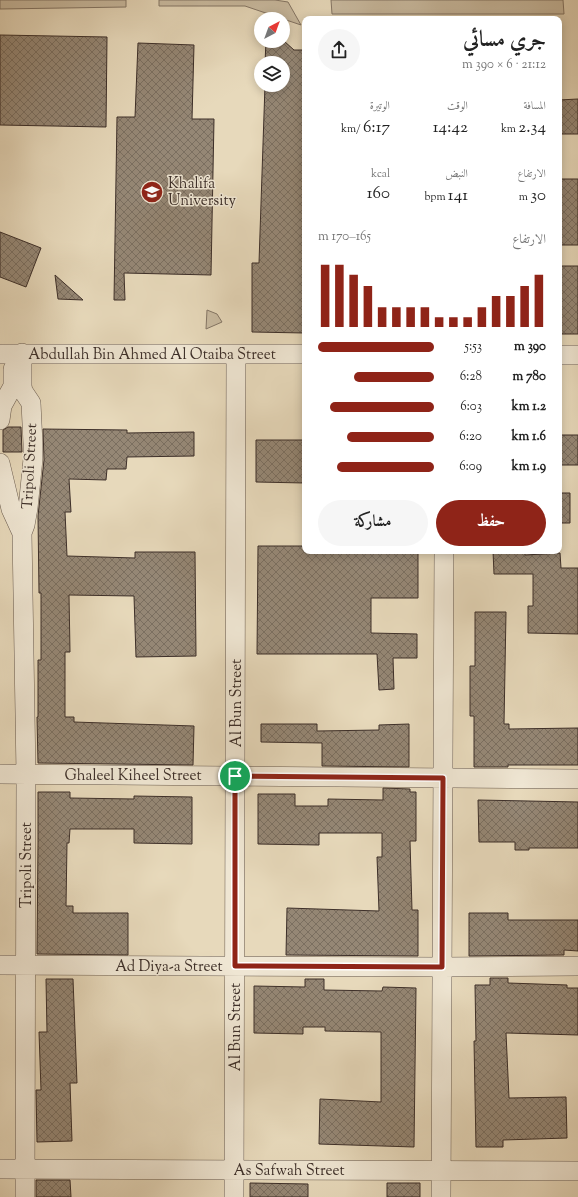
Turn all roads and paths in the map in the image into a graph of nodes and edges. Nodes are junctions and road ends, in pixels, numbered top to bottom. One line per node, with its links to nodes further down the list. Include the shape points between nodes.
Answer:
1 (12, 354): 2 (street, Abdullah Bin Ahmed Al Otaiba Street); 6 (street, Tripoli Street, via 13,386 2,406); 8 (street, Tripoli Street, via 23,391 31,403 33,459)
2 (236, 354): 3 (street, Abdullah Bin Ahmed Al Otaiba Street); 12 (street, Al Bun Street)
3 (302, 354)
4 (562, 354): 5 (street)
5 (578, 354)
6 (0, 420)
7 (0, 464): 8 (street, Tripoli Street, via 11,509)
8 (22, 534): 11 (street, Tripoli Street)
9 (444, 554): 13 (street)
10 (0, 774): 11 (street, Ghaleel Kiheel Street)
11 (26, 774): 12 (street, Ghaleel Kiheel Street); 16 (street, Tripoli Street)
12 (235, 776): 13 (street, Ghaleel Kiheel Street); 17 (street, Al Bun Street)
13 (443, 778): 14 (street, Ghaleel Kiheel Street); 19 (street)
14 (578, 779)
15 (0, 965): 16 (street, Ad Diya-a Street)
16 (26, 965): 17 (street, Ad Diya-a Street); 21 (street, Tripoli Street)
17 (235, 966): 19 (street, Ad Diya-a Street); 22 (street, Al Bun Street)
18 (578, 966): 19 (street, Ad Diya-a Street)
19 (442, 967): 23 (street)
20 (0, 1168): 21 (street, As Safwah Street)
21 (26, 1169): 22 (street, As Safwah Street); 25 (street, Tripoli Street)
22 (234, 1169): 23 (street, As Safwah Street); 26 (street, Al Bun Street)
23 (442, 1170): 24 (street, As Safwah Street); 27 (street)
24 (578, 1171)
25 (26, 1197)
26 (234, 1197)
27 (441, 1197)

